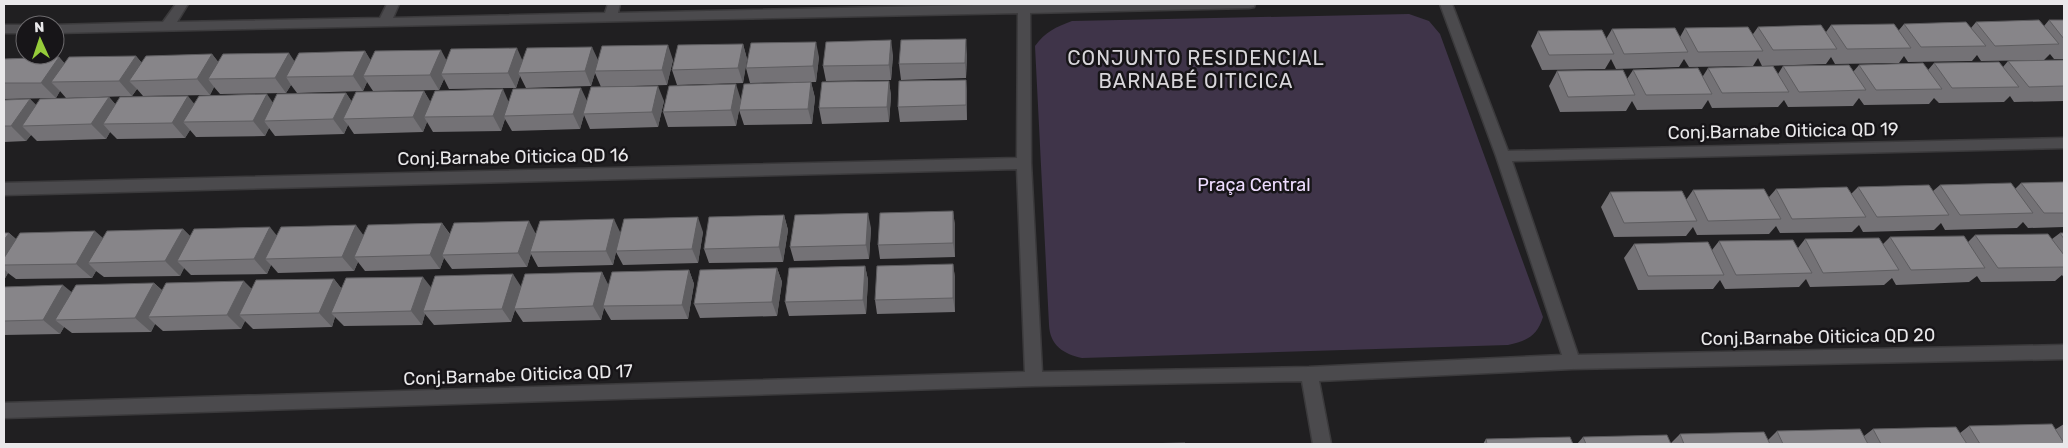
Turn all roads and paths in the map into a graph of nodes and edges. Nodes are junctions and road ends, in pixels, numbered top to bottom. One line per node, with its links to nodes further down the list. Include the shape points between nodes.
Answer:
1 (182, 4): 11 (street)
2 (392, 4): 10 (street)
3 (614, 4): 9 (street)
4 (1237, 4): 5 (street); 7 (street)
5 (1249, 4)
6 (1446, 4): 14 (street)
7 (1024, 5): 8 (street); 15 (street)
8 (824, 8): 9 (street)
9 (610, 18): 10 (street)
10 (384, 22): 11 (street)
11 (166, 27): 12 (street)
12 (65, 29)
13 (2064, 143): 14 (street, Conj.Barnabe Oiticica QD 19)
14 (1504, 156): 18 (street)
15 (1024, 163): 16 (street, Conj.Barnabe Oiticica QD 16); 20 (street)
16 (4, 189)
17 (2064, 352): 18 (street, Conj.Barnabe Oiticica QD 20)
18 (1572, 362): 19 (street, Conj.Barnabe Oiticica QD 20)
19 (1309, 374): 20 (street, Conj.Barnabe Oiticica QD 17); 22 (street)
20 (1034, 379): 21 (street, Conj.Barnabe Oiticica QD 17)
21 (4, 411)
22 (1322, 444)

